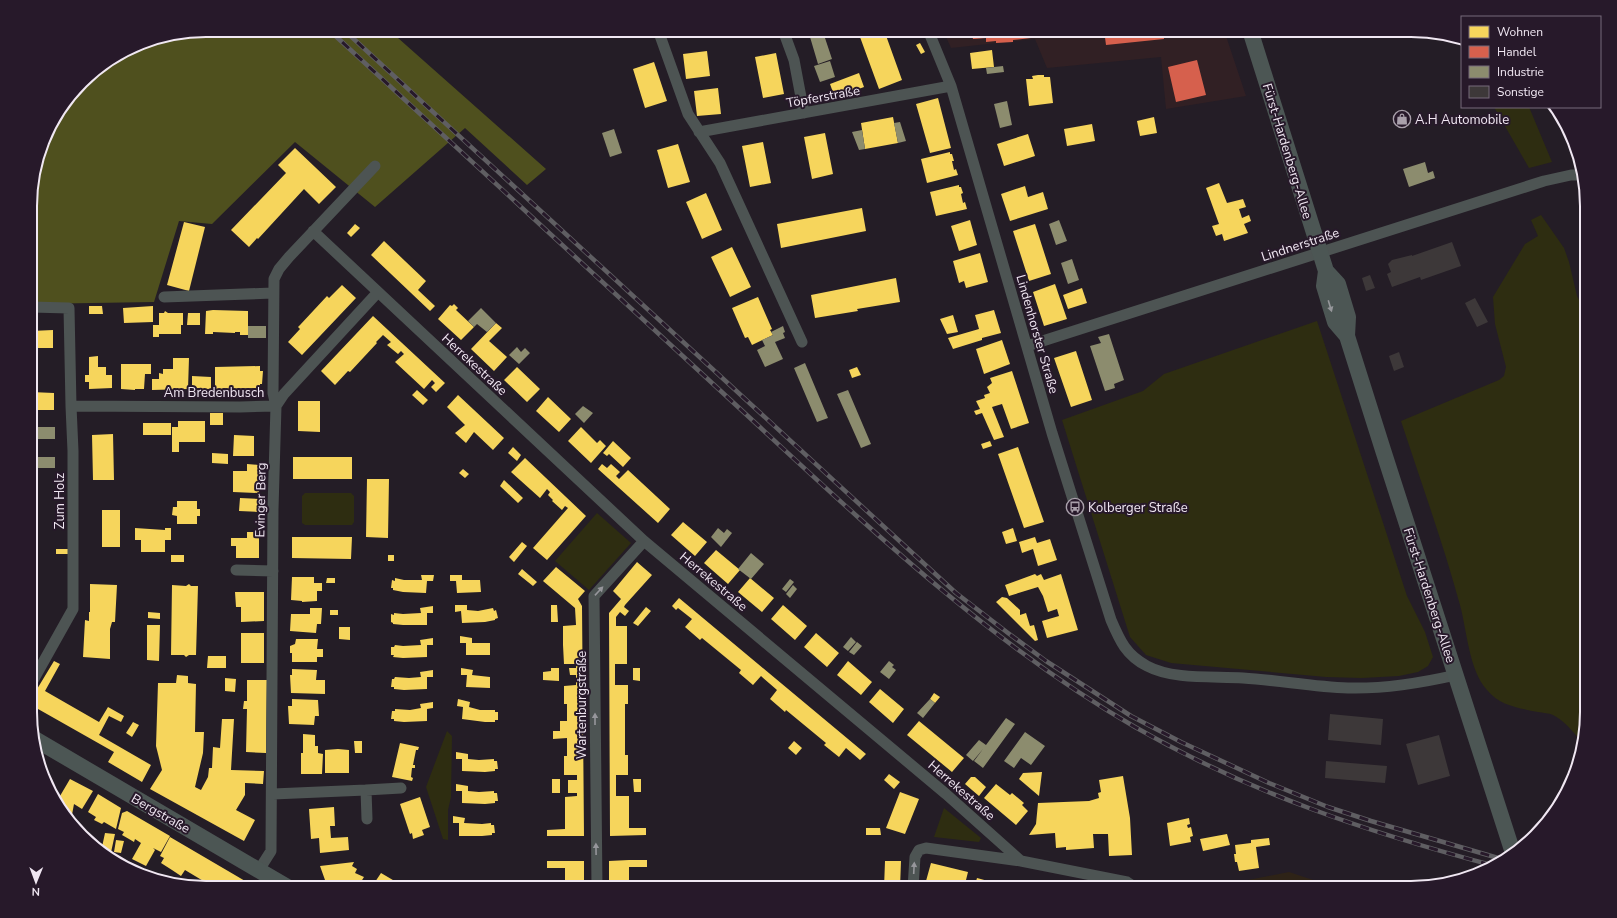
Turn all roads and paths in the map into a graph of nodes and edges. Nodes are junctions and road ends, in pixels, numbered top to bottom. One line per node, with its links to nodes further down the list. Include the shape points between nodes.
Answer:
1 (660, 37): 7 (street, via 688,114)
2 (786, 37): 6 (street, via 794,60)
3 (931, 37): 5 (street, Lindenhorster Straße)
4 (1252, 37): 11 (street, Fürst-Hardenberg-Allee)
5 (952, 86): 6 (street, Töpferstraße); 17 (street, Lindenhorster Straße)
6 (804, 113): 7 (street, Töpferstraße)
7 (699, 132): 16 (street, via 720,163)
8 (375, 166): 10 (street, Evinger Berg)
9 (1577, 175): 11 (street, Lindnerstraße, via 1544,180)
10 (313, 231): 12 (street, Herrekestraße); 13 (street, Evinger Berg, via 279,269 274,279)
11 (1320, 253): 17 (street, Lindnerstraße); 24 (street, Fürst-Hardenberg-Allee, via 1326,271 1338,284 1348,317 1347,336)
12 (378, 292): 19 (street, Am Bredenbusch, via 284,394); 20 (street, Herrekestraße)
13 (273, 294): 14 (street); 19 (street, Evinger Berg, via 273,393)
14 (164, 297)
15 (37, 307): 18 (street, Zum Holz, via 69,308)
16 (802, 342)
17 (1027, 346): 24 (street, Lindenhorster Straße, via 1111,620 1123,646 1135,658 1157,671 1182,675 1260,679 1349,688 1432,681)
18 (70, 406): 19 (street, Am Bredenbusch); 23 (street, Zum Holz, via 73,459 73,609)
19 (276, 406): 22 (street, Evinger Berg)
20 (644, 541): 31 (street, Herrekestraße, via 946,794); 34 (street, Wartenburgstraße, one-way to 20, via 594,596)
21 (236, 570): 22 (street)
22 (273, 570): 28 (street, Evinger Berg)
23 (37, 675)
24 (1456, 675): 30 (street, Fürst-Hardenberg-Allee)
25 (39, 742): 32 (street, Bergstraße)
26 (401, 788): 27 (street)
27 (366, 790): 28 (street); 29 (street)
28 (273, 794): 32 (street, Evinger Berg, via 271,851)
29 (367, 819)
30 (1512, 847)
31 (1021, 861): 35 (street, one-way to 31, via 915,857 919,850 926,848); 36 (street)
32 (259, 870): 33 (street, Bergstraße)
33 (273, 881)
34 (597, 881)
35 (913, 881)
36 (1122, 881)

